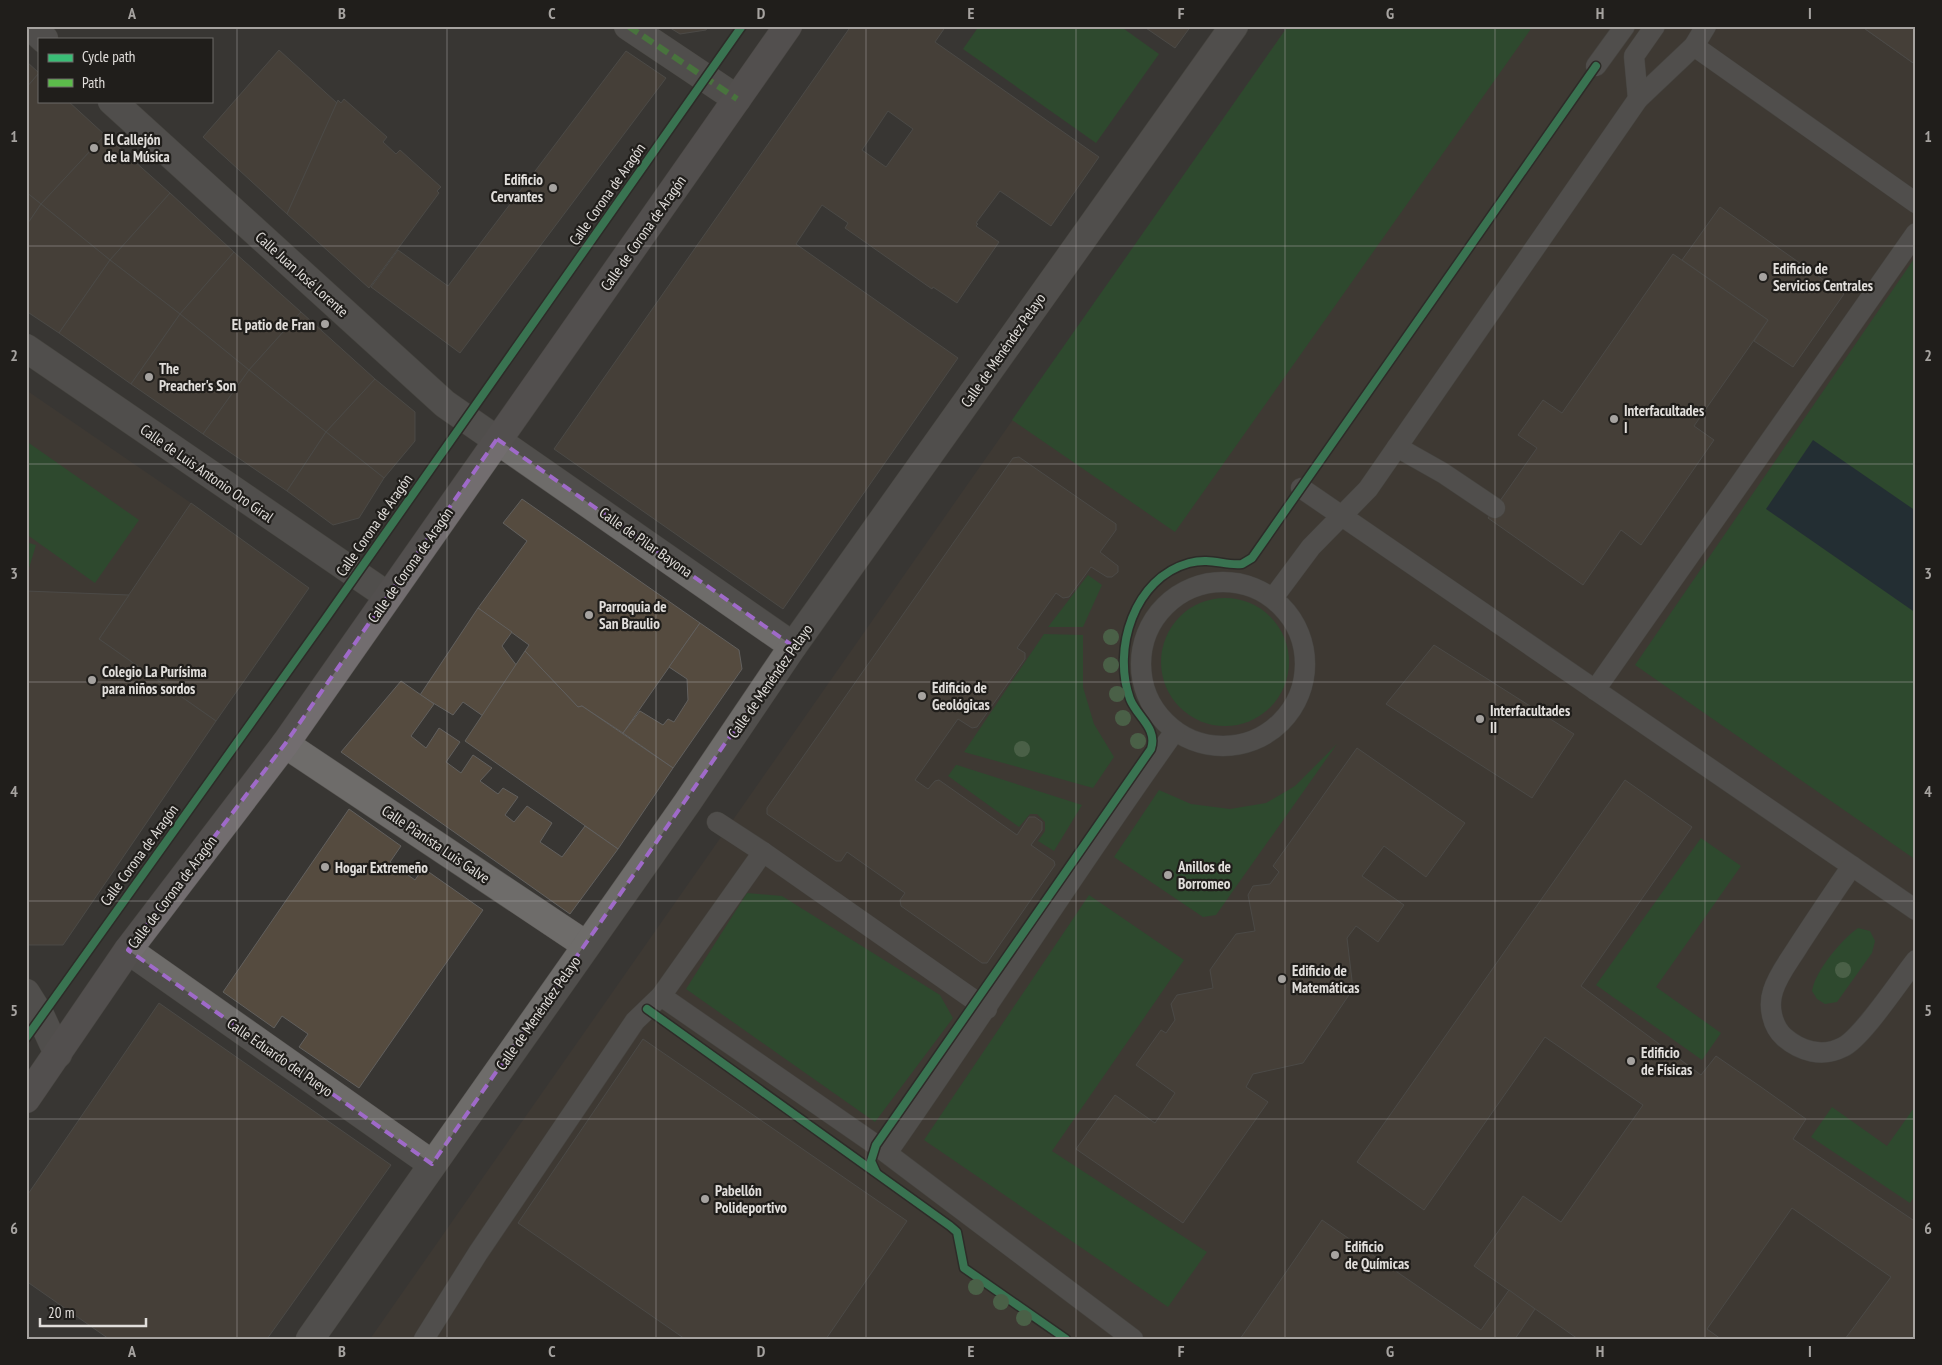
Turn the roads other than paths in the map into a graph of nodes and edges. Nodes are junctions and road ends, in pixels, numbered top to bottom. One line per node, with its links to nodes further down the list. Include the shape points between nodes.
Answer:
1 (30, 26): 8 (street)
2 (628, 26): 11 (street)
3 (788, 26): 11 (main road, Calle de Corona de Aragón)
4 (1234, 26): 24 (street, Calle de Menéndez Pelayo)
5 (1625, 26): 10 (lane)
6 (1655, 26): 12 (lane, via 1634,56)
7 (1706, 26): 9 (lane)
8 (43, 38)
9 (1694, 46): 12 (lane); 14 (lane)
10 (1596, 66)
11 (737, 99): 17 (main road, Calle de Corona de Aragón)
12 (1638, 99): 18 (lane)
13 (113, 102): 17 (street, Calle Juan José Lorente, via 445,404)
14 (1916, 203)
15 (1916, 233): 25 (lane)
16 (26, 348): 22 (street, Calle de Luis Antonio Oro Giral)
17 (498, 439): 22 (main road, Calle de Corona de Aragón); 24 (street, Calle de Pilar Bayona)
18 (1397, 447): 20 (lane); 21 (lane, via 1368,489)
19 (1301, 488): 21 (lane)
20 (1495, 508)
21 (1343, 517): 23 (lane, via 1310,547); 25 (lane)
22 (388, 596): 27 (main road, Calle de Corona de Aragón)
23 (1273, 598): 26 (lane, via 1293,619 1303,645 1305,673 1297,701 1286,716 1280,724 1257,739 1229,746 1201,743); 26 (lane, via 1251,586 1224,581 1199,585 1176,596 1157,614 1145,638 1141,664 1149,697 1157,712)
24 (793, 646): 32 (street, Calle de Menéndez Pelayo)
25 (1595, 690): 30 (lane)
26 (1175, 731): 37 (lane, via 1082,864)
27 (285, 744): 32 (street, Calle Pianista Luis Galve); 33 (main road, Calle de Corona de Aragón)
28 (717, 822): 29 (lane)
29 (763, 852): 36 (lane); 37 (lane)
30 (1852, 866): 31 (lane); 34 (lane, via 1785,967 1772,993 1771,1013 1780,1034 1794,1046 1811,1052 1825,1053 1843,1047 1857,1036)
31 (1916, 910)
32 (586, 945): 41 (street, Calle de Menéndez Pelayo)
33 (128, 950): 38 (main road, Calle de Corona de Aragón); 41 (street, Calle Eduardo del Pueyo)
34 (1916, 960)
35 (26, 993): 38 (street)
36 (660, 996): 40 (lane); 43 (lane, via 635,1021 478,1253)
37 (987, 1009): 40 (lane)
38 (58, 1054): 39 (main road, Calle de Corona de Aragón)
39 (26, 1099)
40 (887, 1153): 44 (lane)
41 (432, 1164): 42 (street, Calle de Menéndez Pelayo)
42 (310, 1339)
43 (424, 1339)
44 (1133, 1339)

